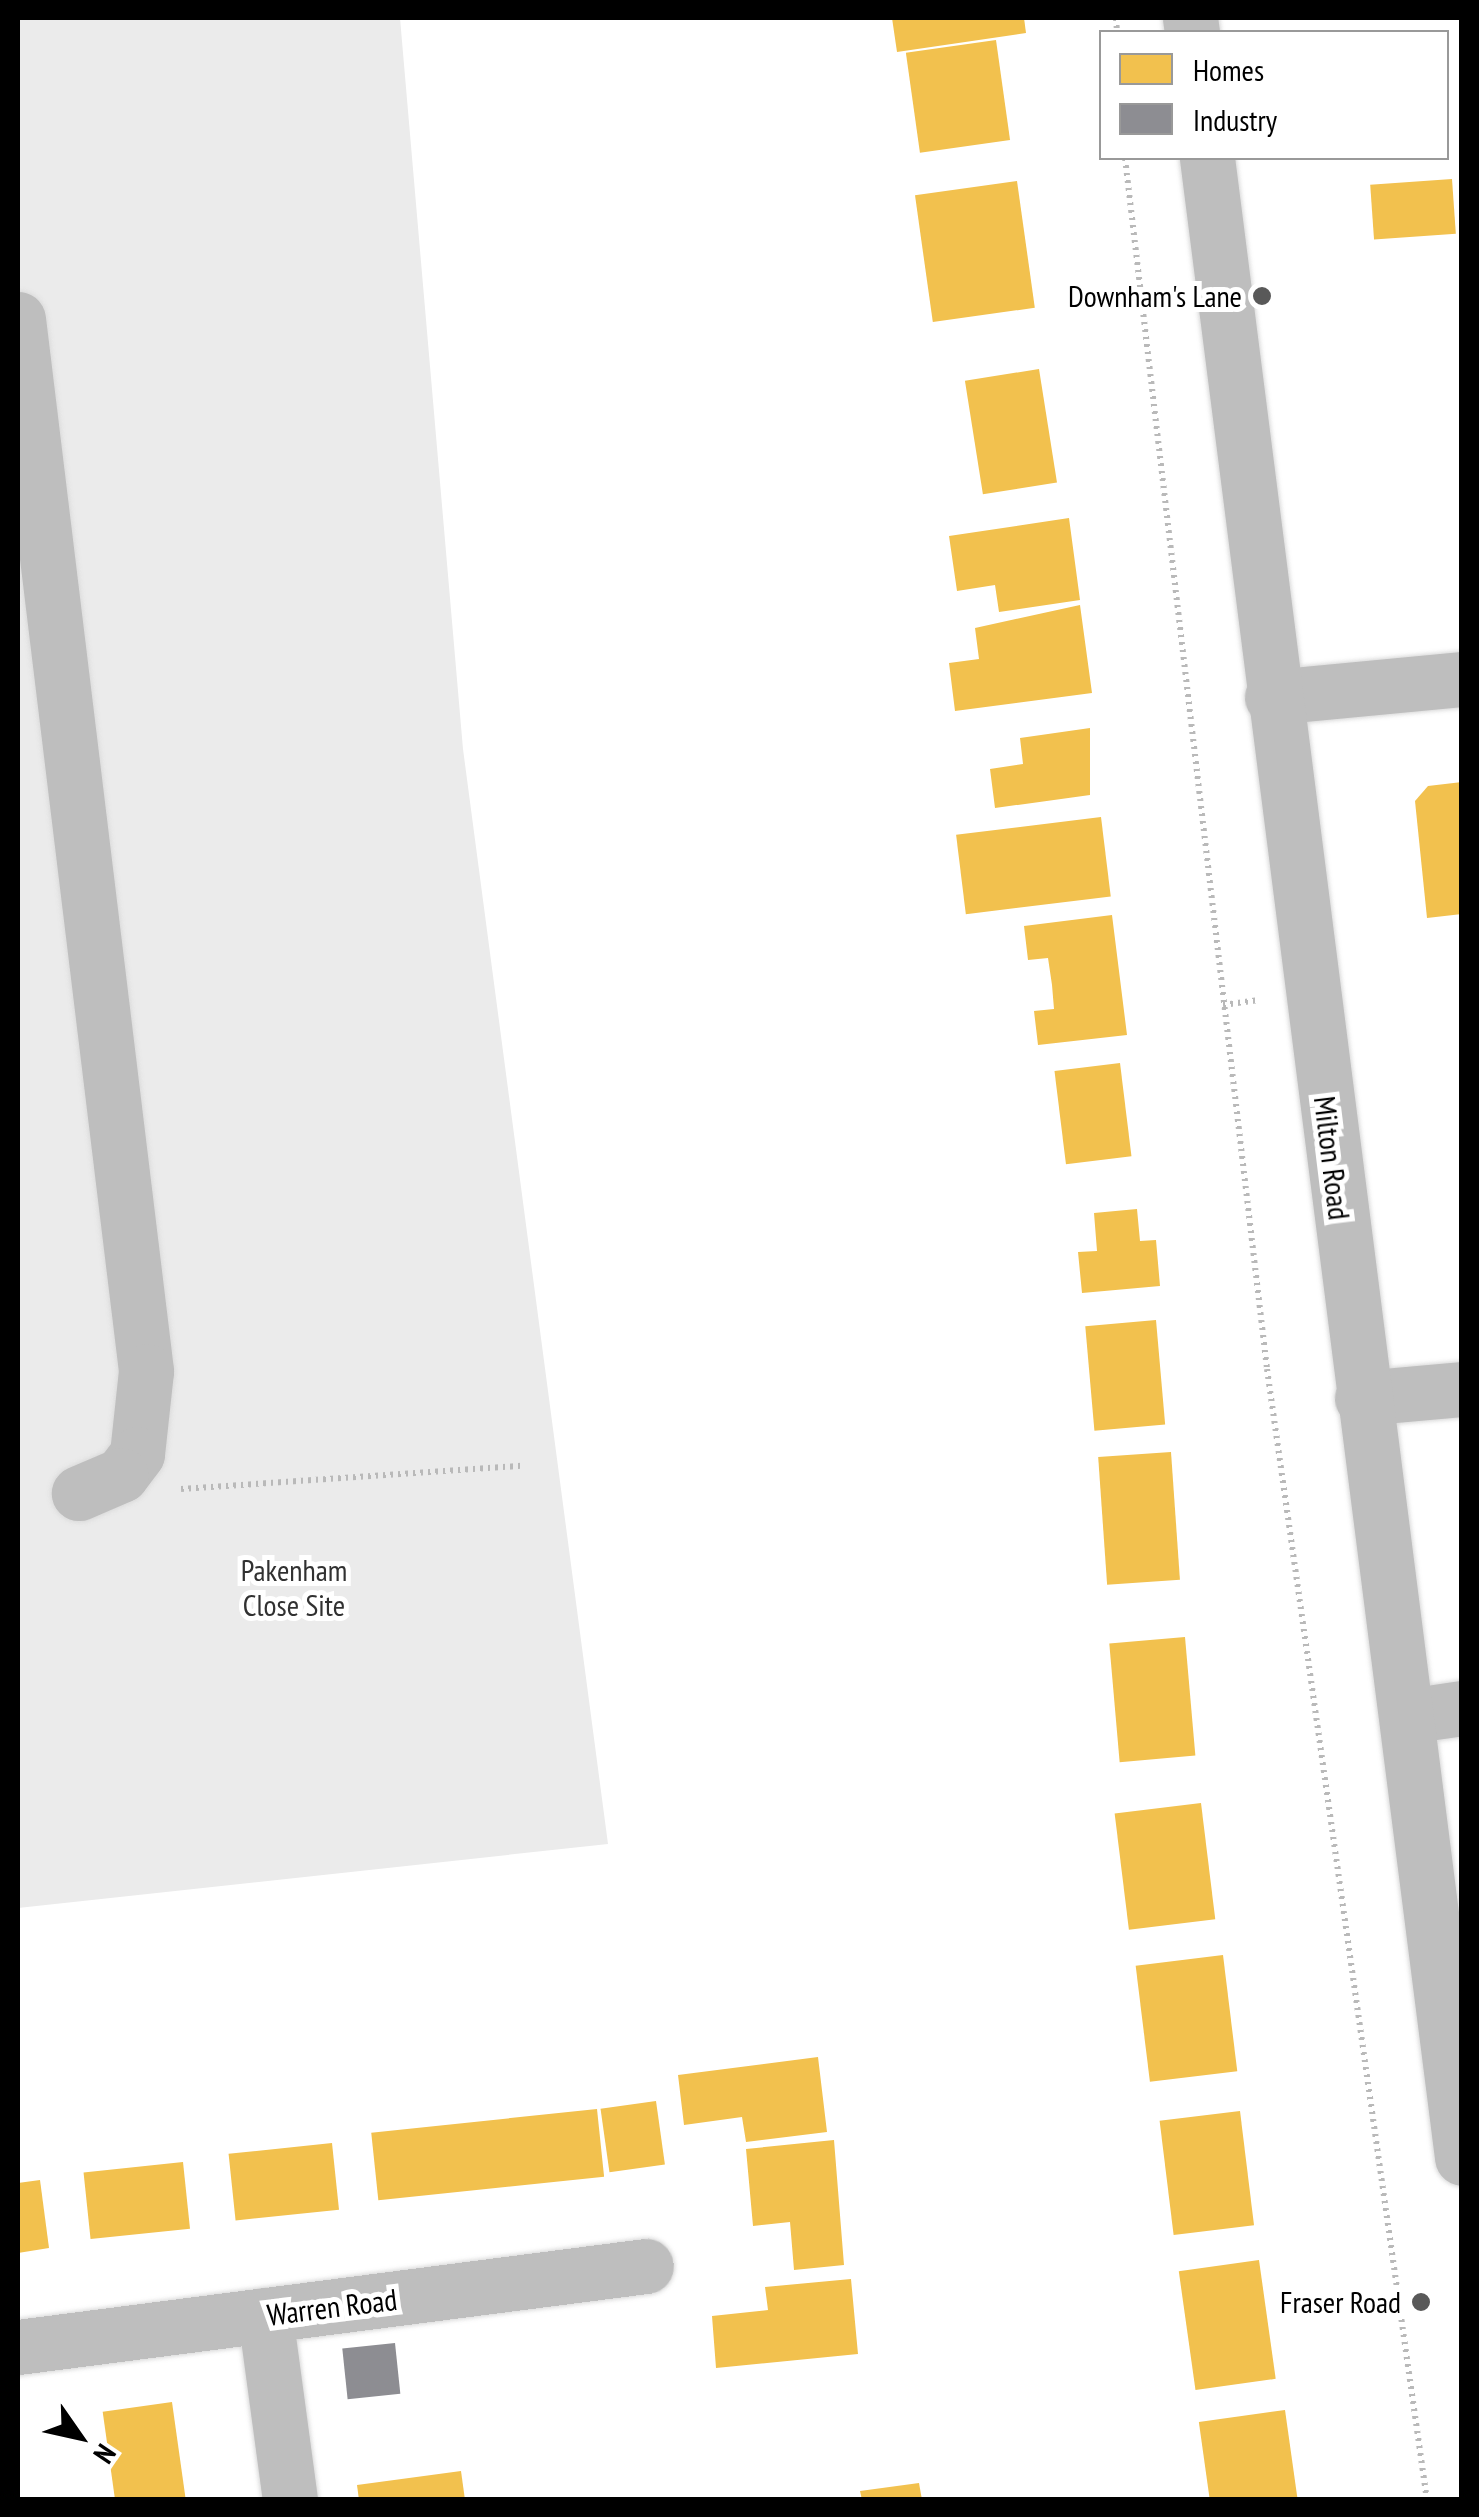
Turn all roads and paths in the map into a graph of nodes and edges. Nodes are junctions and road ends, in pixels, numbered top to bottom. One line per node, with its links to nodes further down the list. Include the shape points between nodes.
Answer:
1 (1125, 160): 17 (path, via 1267,1369)
2 (1207, 160): 5 (main road, Milton Road)
3 (18, 319): 9 (main road, via 146,1371 146,1426)
4 (1462, 679): 5 (main road)
5 (1272, 696): 7 (main road, Milton Road)
6 (1462, 1389): 7 (main road)
7 (1362, 1398): 11 (main road, Milton Road)
8 (521, 1466): 9 (path, via 179,1489)
9 (100, 1484)
10 (1462, 1708): 11 (main road)
11 (1408, 1716): 12 (main road, Milton Road)
12 (1462, 2158)
13 (646, 2266): 14 (main road, Warren Road)
14 (266, 2315): 15 (main road, Warren Road); 16 (main road)
15 (18, 2348)
16 (290, 2500)
17 (1427, 2500)

